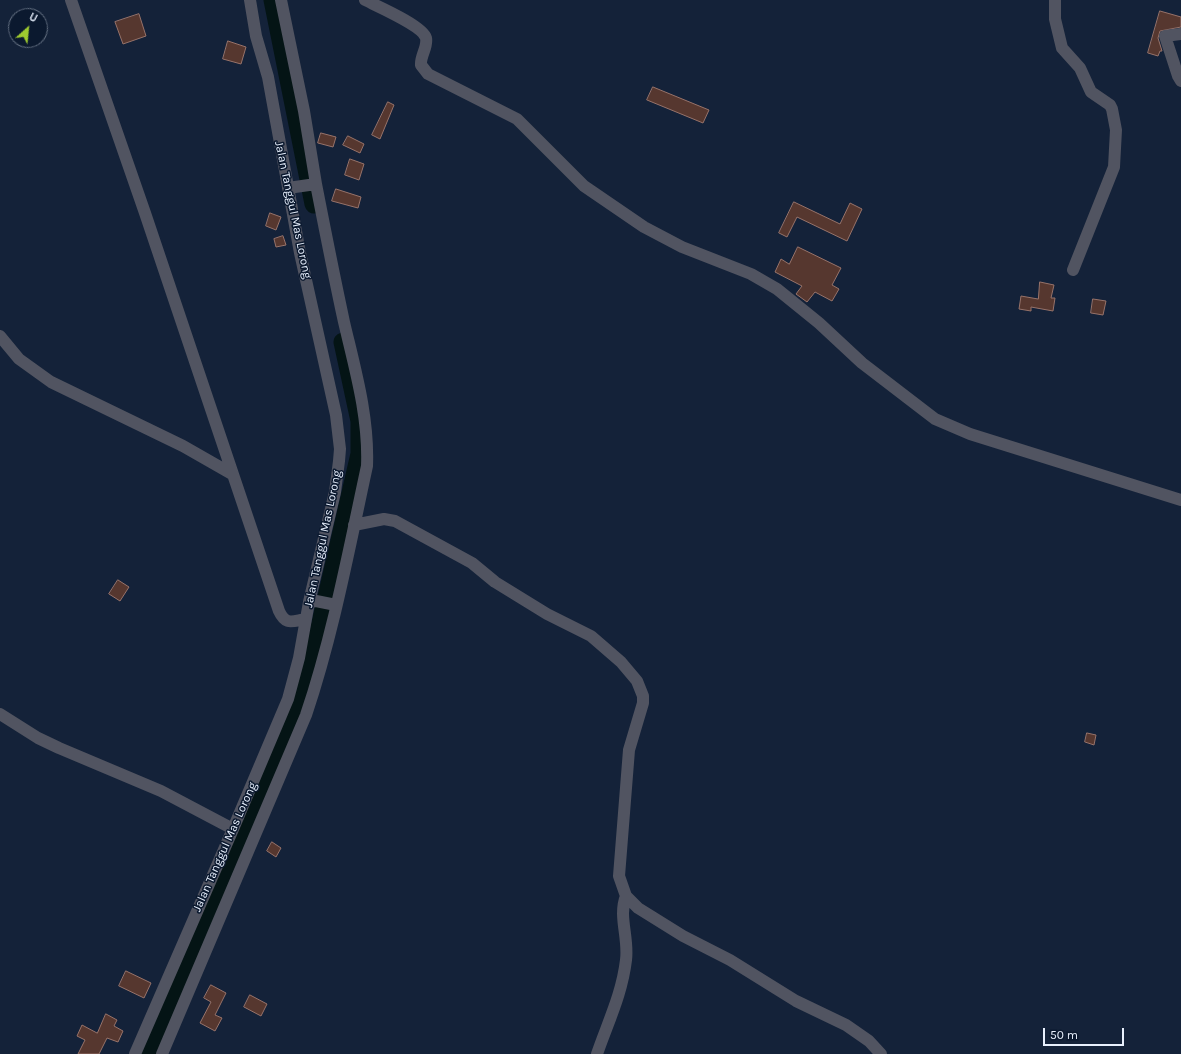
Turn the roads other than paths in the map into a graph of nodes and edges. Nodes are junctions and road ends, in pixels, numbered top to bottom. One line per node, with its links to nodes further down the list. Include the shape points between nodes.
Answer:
1 (71, 0): 11 (street, via 146,213)
2 (250, 0): 8 (street, Jalan Tanggul Mas Lorong, via 256,36)
3 (281, 0): 8 (street, via 306,118)
4 (364, 0): 12 (street, via 423,32 426,39 421,65 428,74 517,119 584,186 644,227 682,247 751,274 777,289 862,363 935,419 970,434)
5 (1055, 0): 9 (street, via 1055,19 1062,48 1080,68 1091,92 1107,102 1112,109 1116,130 1114,167)
6 (1181, 34): 7 (street, via 1165,36)
7 (1181, 81)
8 (302, 186): 13 (street, via 332,267 366,420 367,466); 14 (street, Jalan Tanggul Mas Lorong, via 300,253 334,404 340,449 335,492)
9 (1073, 270)
10 (0, 336): 11 (street, via 19,359 50,382 183,446)
11 (232, 474): 16 (street, via 282,617 288,622)
12 (1181, 500)
13 (354, 525): 15 (street); 19 (street, via 384,519 395,521 472,563 495,582 547,614 592,636 632,673 640,686 643,704 629,750 619,876)
14 (312, 601): 15 (street); 16 (street, Jalan Tanggul Mas Lorong)
15 (334, 604): 21 (street, via 316,684 306,715)
16 (306, 619): 18 (street, Jalan Tanggul Mas Lorong, via 300,658 288,699)
17 (0, 714): 18 (street, via 38,738 161,791)
18 (233, 829): 20 (street, Jalan Tanggul Mas Lorong)
19 (626, 896): 22 (street, via 622,910 627,947 622,985 616,1008); 23 (street, via 638,908 684,936 730,960 796,1001 846,1025 869,1041)
20 (135, 1054)
21 (162, 1054)
22 (597, 1054)
23 (881, 1054)

